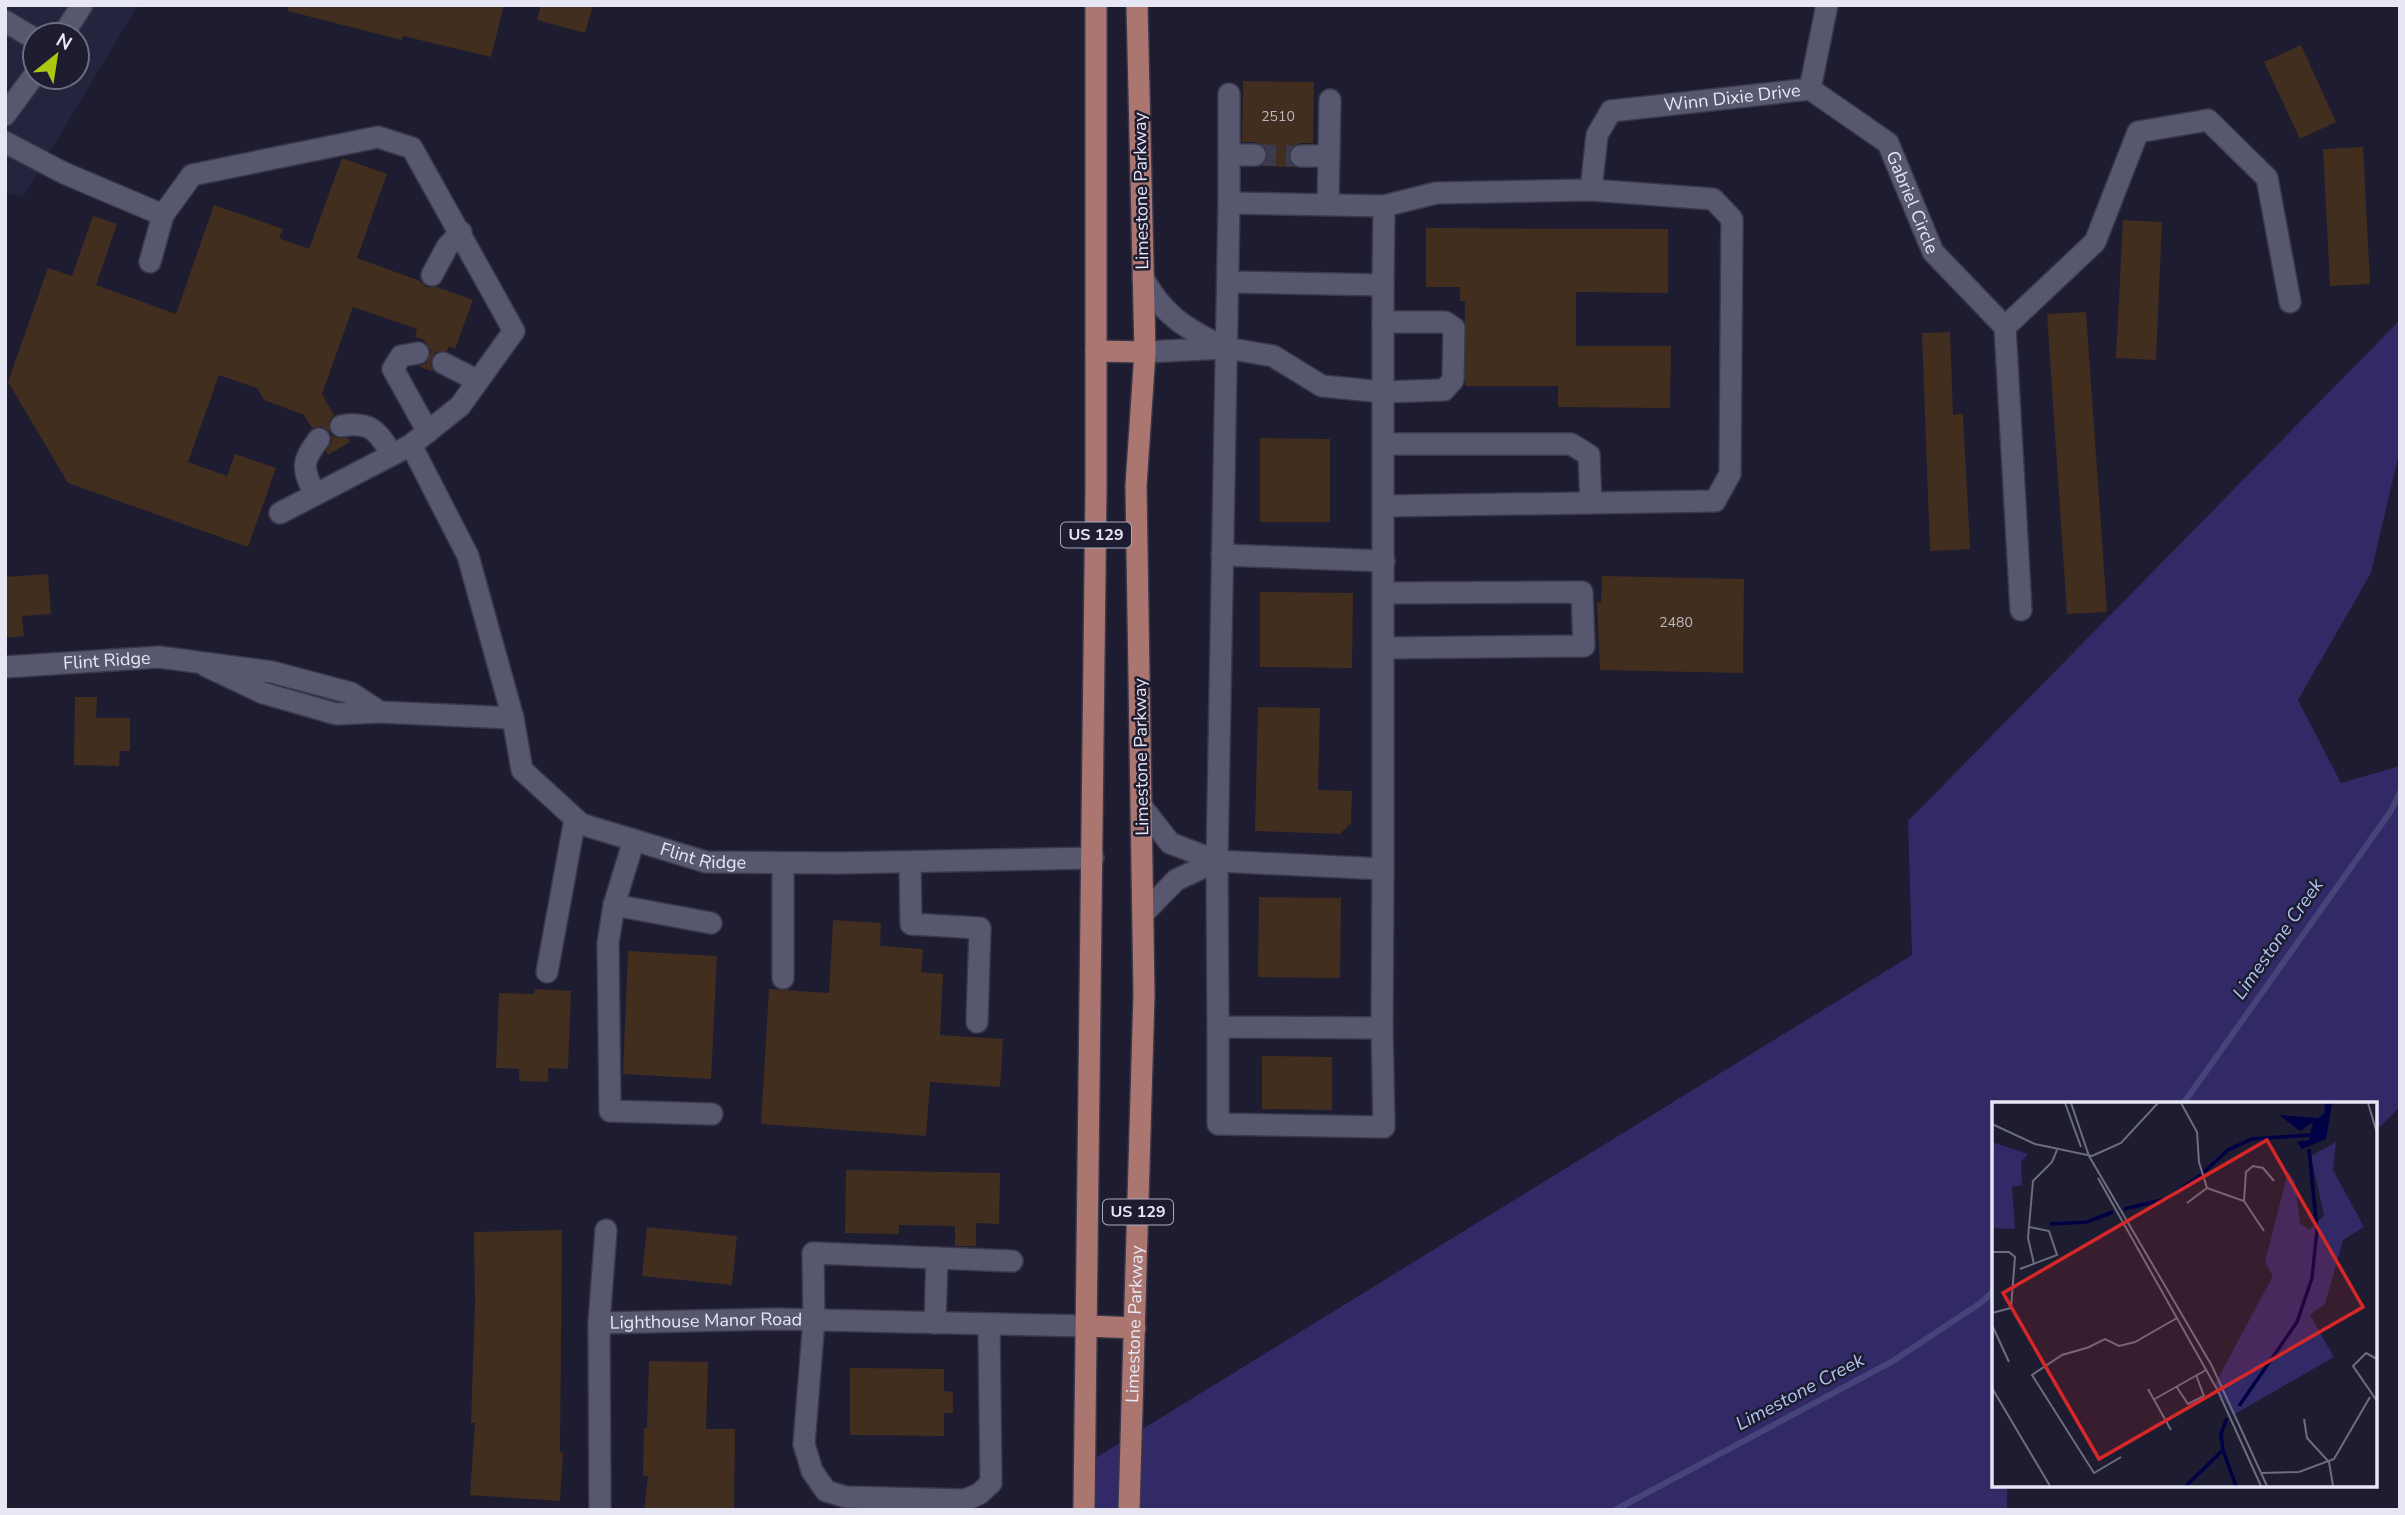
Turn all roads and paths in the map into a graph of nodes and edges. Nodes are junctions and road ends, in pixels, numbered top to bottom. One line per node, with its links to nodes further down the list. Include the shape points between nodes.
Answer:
1 (82, 5): 6 (street)
2 (1096, 5): 33 (main road, US 129)
3 (1137, 5): 26 (main road, Limestone Parkway / US 129)
4 (1827, 5): 8 (street, Winn Dixie Drive)
5 (5, 21): 7 (street)
6 (72, 21)
7 (21, 30)
8 (1810, 89): 18 (street, Winn Dixie Drive, via 1611,111 1597,135); 31 (street, Gabriel Circle, via 1888,143 1933,252)
9 (23, 91): 12 (street)
10 (1229, 94): 14 (street)
11 (1330, 100): 17 (street)
12 (5, 115)
13 (5, 142): 22 (street)
14 (1230, 155): 15 (street); 19 (street)
15 (1255, 155)
16 (1301, 156): 17 (street)
17 (1329, 156): 20 (street)
18 (1591, 190): 21 (street, via 1436,193); 44 (street, via 1713,199 1732,219 1730,474 1715,501)
19 (1230, 203): 20 (street); 27 (street)
20 (1328, 204): 21 (street)
21 (1384, 206): 28 (street)
22 (163, 215): 23 (street, via 192,175 378,136 412,148); 24 (street)
23 (461, 232): 25 (street); 37 (street, via 514,331)
24 (150, 262)
25 (432, 275)
26 (1143, 278): 32 (street, via 1156,302 1188,330); 34 (main road, Limestone Parkway / US 129)
27 (1229, 282): 28 (street); 32 (street)
28 (1383, 285): 30 (street)
29 (2290, 302): 31 (street, via 2267,178 2208,120 2138,132 2095,242)
30 (1383, 322): 38 (street); 38 (street, via 1445,322 1454,328 1454,354 1453,380 1444,390)
31 (2005, 327): 50 (street)
32 (1226, 348): 34 (street); 38 (street, via 1273,356 1322,386); 47 (street)
33 (1096, 351): 34 (main road); 61 (main road, US 129)
34 (1145, 352): 58 (main road, Limestone Parkway / US 129, via 1136,485)
35 (418, 353): 41 (street, via 401,356 393,369)
36 (443, 363): 37 (street)
37 (478, 381): 41 (street, via 460,407)
38 (1383, 392): 42 (street)
39 (341, 426): 41 (street, via 358,423)
40 (319, 439): 43 (street, via 306,455 305,474)
41 (410, 444): 43 (street); 57 (street, via 468,556)
42 (1384, 444): 44 (street, via 1571,444 1588,455); 45 (street)
43 (315, 494): 46 (street)
44 (1591, 503): 45 (street)
45 (1384, 506): 48 (street)
46 (280, 513)
47 (1222, 555): 48 (street); 62 (street)
48 (1384, 561): 49 (street)
49 (1384, 593): 51 (street); 51 (street, via 1582,592 1584,646)
50 (2021, 610)
51 (1384, 648): 65 (street)
52 (206, 666): 53 (street, Flint Ridge, via 159,657); 54 (street, Flint Ridge, via 272,672); 55 (street, Flint Ridge, via 262,693)
53 (5, 667)
54 (315, 683): 55 (street); 56 (street, Flint Ridge, via 351,693)
55 (310, 707): 56 (street, Flint Ridge, via 336,714)
56 (380, 712): 57 (street, Flint Ridge)
57 (513, 718): 59 (street, Flint Ridge, via 522,770)
58 (1142, 807): 62 (street, via 1170,843); 67 (main road, Limestone Parkway / US 129)
59 (575, 818): 60 (street, Flint Ridge, via 581,824); 69 (street)
60 (634, 840): 64 (street, Flint Ridge, via 706,862); 66 (street)
61 (1093, 858): 63 (street, Flint Ridge); 82 (main road, US 129)
62 (1217, 861): 65 (street); 67 (street, via 1177,880); 72 (street)
63 (910, 862): 64 (street, Flint Ridge); 71 (street, via 911,924 980,928)
64 (783, 863): 70 (street)
65 (1382, 869): 73 (street)
66 (614, 905): 68 (street); 74 (street, via 608,943 610,1111)
67 (1143, 914): 83 (main road, Limestone Parkway / US 129)
68 (711, 923)
69 (547, 972)
70 (783, 978)
71 (977, 1022)
72 (1219, 1027): 73 (street); 73 (street, via 1218,1124 1384,1128)
73 (1382, 1028)
74 (712, 1114)
75 (606, 1230): 79 (street, Lighthouse Manor Road)
76 (937, 1258): 77 (street); 78 (street, via 813,1253); 80 (street)
77 (1012, 1261)
78 (814, 1320): 79 (street, Lighthouse Manor Road); 80 (street, Lighthouse Manor Road); 81 (street, Lighthouse Manor Road, via 804,1444 812,1471 826,1491 846,1497 972,1497 991,1483)
79 (598, 1323): 84 (street, Lighthouse Manor Road)
80 (935, 1323): 81 (street, Lighthouse Manor Road)
81 (989, 1324): 82 (street, Lighthouse Manor Road)
82 (1088, 1326): 83 (main road); 85 (main road, US 129)
83 (1135, 1328): 86 (main road, Limestone Parkway / US 129)
84 (600, 1510)
85 (1084, 1510)
86 (1129, 1510)

